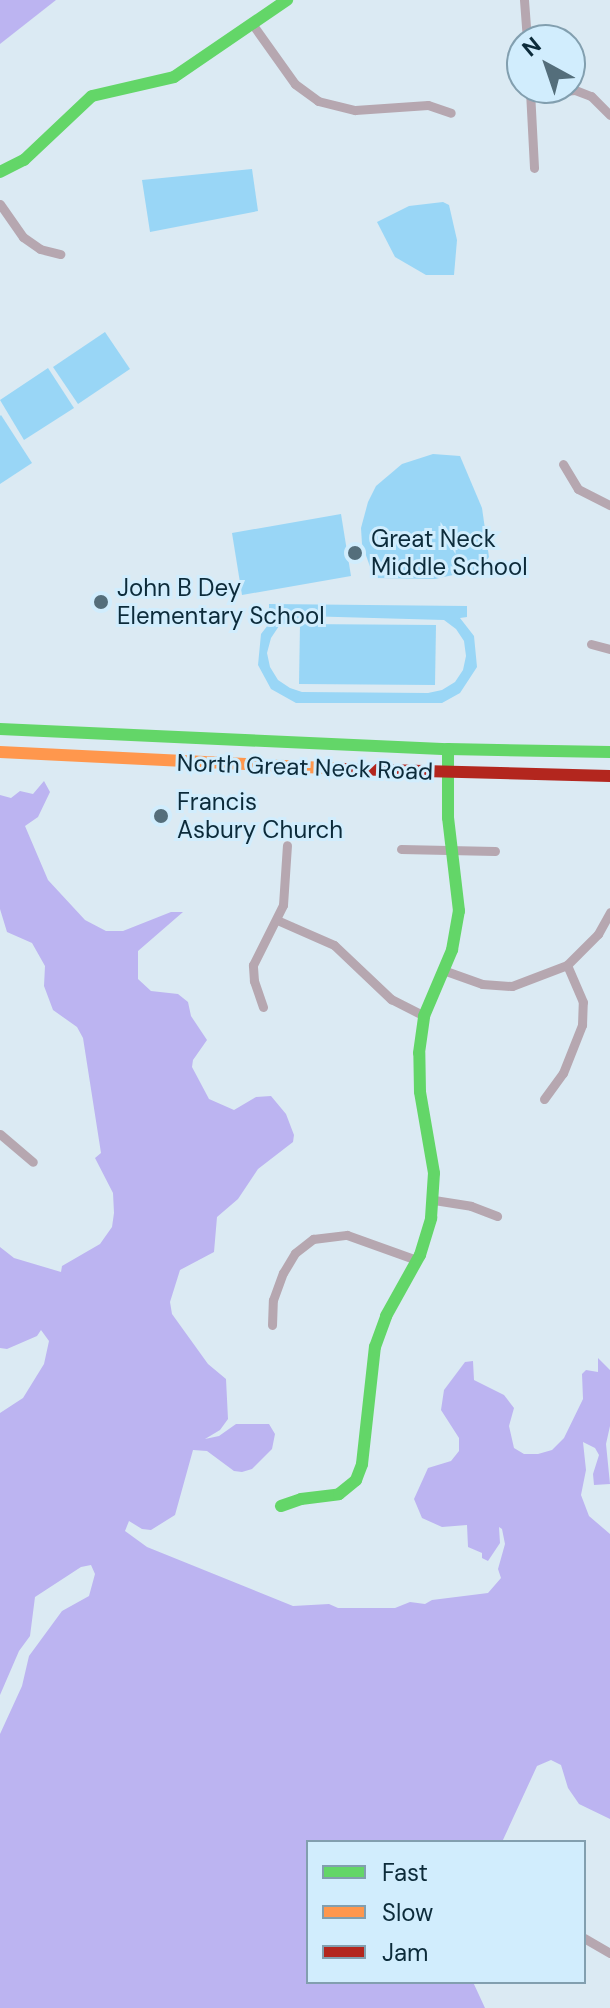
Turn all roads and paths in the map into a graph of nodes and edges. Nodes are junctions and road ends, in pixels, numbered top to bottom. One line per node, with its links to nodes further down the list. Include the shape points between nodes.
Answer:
1 (287, 0): 4 (main road)
2 (524, 0): 3 (street)
3 (526, 24)
4 (253, 25): 7 (street, via 295,84 318,101 355,110 428,105); 10 (main road, via 174,77 92,96 24,160)
5 (586, 94): 8 (street)
6 (531, 104): 9 (street)
7 (451, 113)
8 (610, 115)
9 (534, 168)
10 (0, 172)
11 (0, 204): 12 (street, via 23,237)
12 (60, 254)
13 (563, 464): 14 (street, via 578,489)
14 (610, 505)
15 (591, 644): 16 (street)
16 (610, 649)
17 (0, 729): 18 (main road, North Great Neck Road)
18 (448, 749): 20 (main road, North Great Neck Road); 21 (main road)
19 (0, 752): 21 (main road, North Great Neck Road)
20 (610, 752)
21 (448, 773): 22 (main road, North Great Neck Road); 25 (main road)
22 (610, 776)
23 (287, 845): 28 (street, via 286,888)
24 (401, 849): 25 (street)
25 (452, 850): 26 (street); 30 (main road, via 459,911)
26 (495, 851)
27 (610, 912): 29 (street, via 598,934)
28 (277, 920): 31 (street, via 253,965); 32 (street, via 334,945 391,999)
29 (567, 965): 30 (street, via 512,986 482,984); 33 (street, via 583,1002 582,1025 563,1073)
30 (443, 970): 32 (main road)
31 (263, 1007)
32 (424, 1016): 36 (main road, via 419,1070)
33 (544, 1099)
34 (0, 1134): 35 (street)
35 (33, 1162)
36 (434, 1200): 37 (street); 38 (main road)
37 (497, 1216)
38 (417, 1260): 39 (street, via 347,1235 313,1239 295,1253 283,1273 273,1300); 40 (main road, via 375,1347 356,1480 339,1494)
39 (272, 1325)
40 (281, 1506)
41 (586, 1939): 42 (street)
42 (610, 1953)

